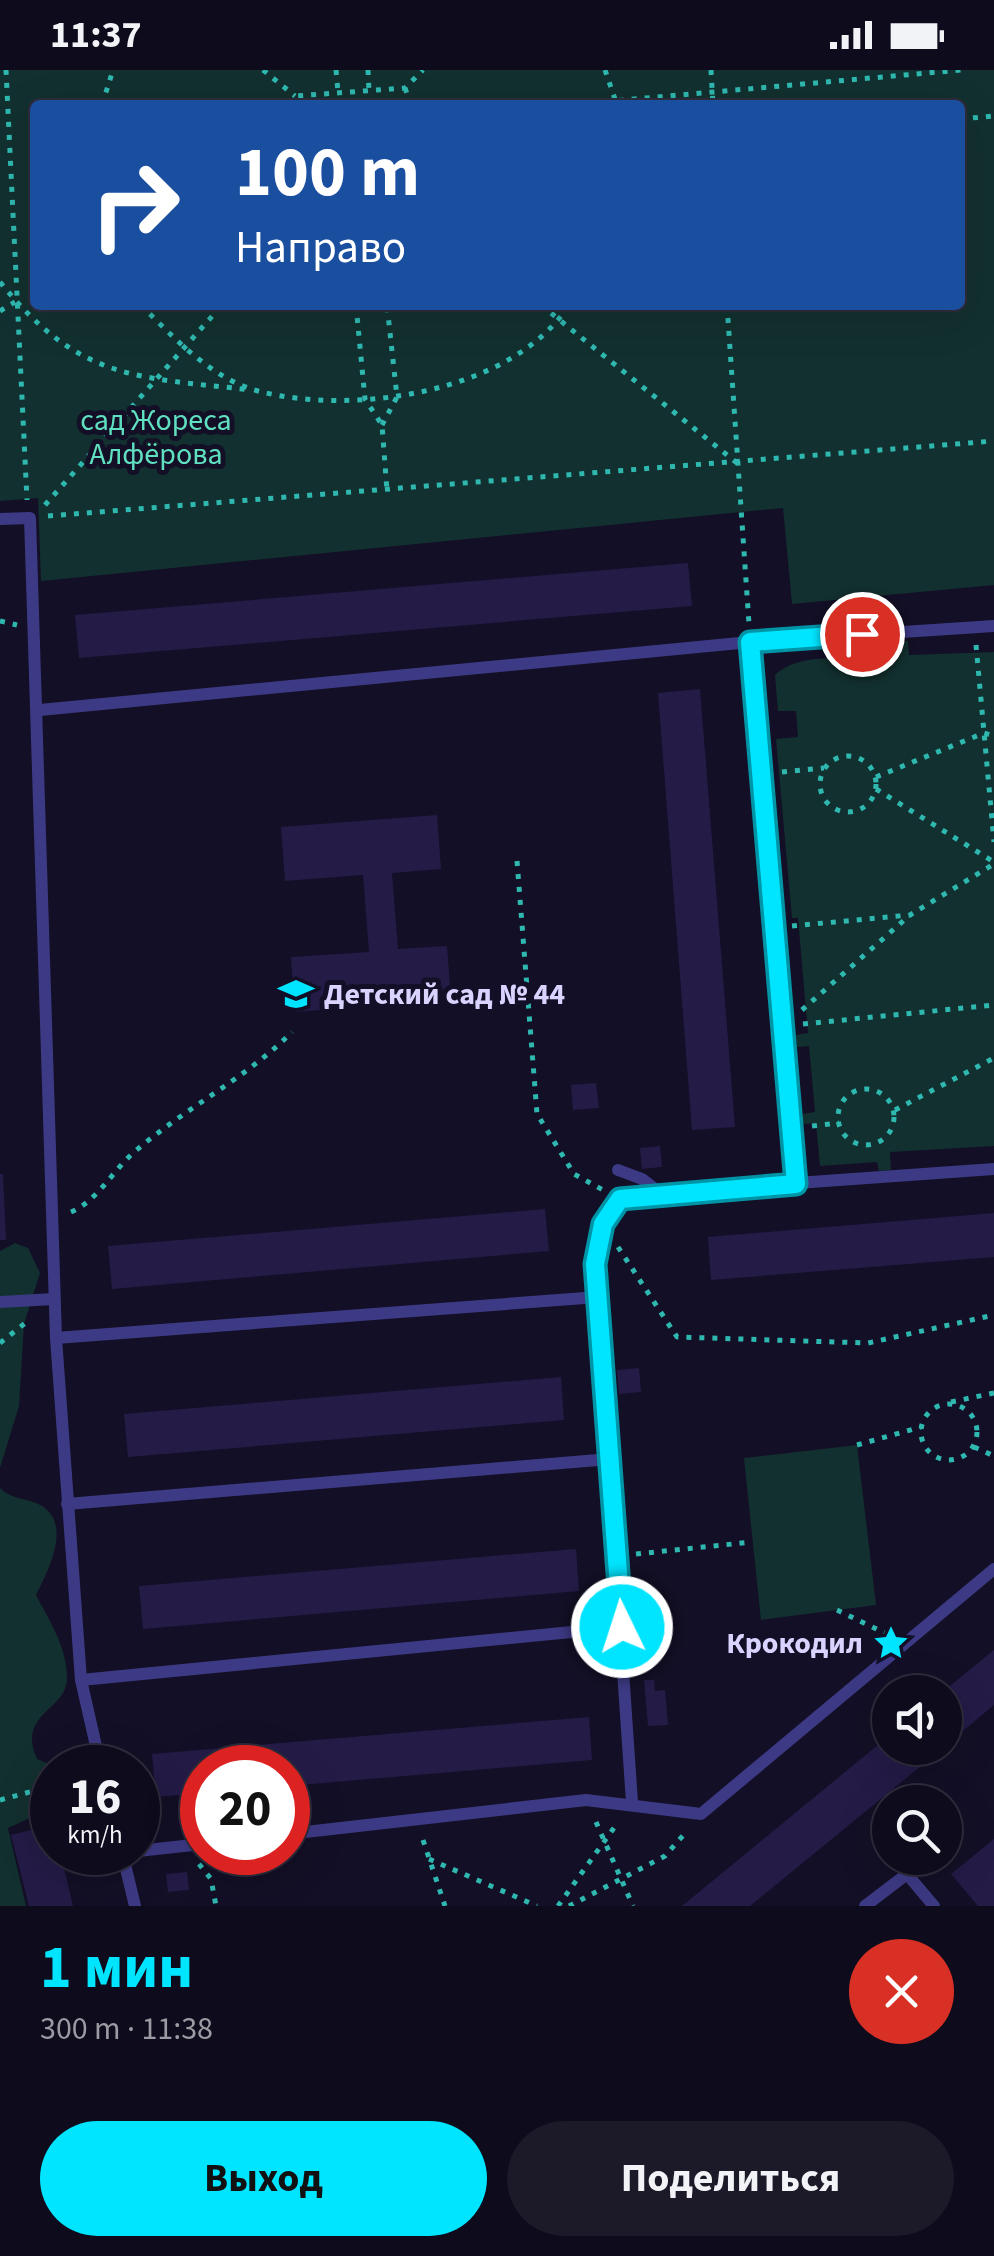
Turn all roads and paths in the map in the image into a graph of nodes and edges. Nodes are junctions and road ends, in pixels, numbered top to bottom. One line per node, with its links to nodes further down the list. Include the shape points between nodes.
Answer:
1 (6, 70): 24 (path)
2 (112, 70): 15 (path)
3 (263, 70): 14 (path)
4 (336, 70): 13 (path)
5 (368, 70): 11 (path)
6 (423, 70): 10 (path)
7 (605, 70): 18 (path)
8 (712, 70): 12 (path)
9 (962, 70): 12 (path)
10 (405, 88): 11 (path); 17 (path)
11 (369, 91): 13 (path)
12 (712, 92): 19 (path); 20 (path)
13 (338, 93): 14 (path)
14 (296, 96): 16 (path)
15 (103, 100)
16 (294, 100)
17 (410, 100)
18 (616, 100)
19 (643, 100)
20 (713, 100)
21 (994, 116): 22 (path)
22 (965, 119)
23 (0, 282): 24 (path)
24 (16, 302): 32 (path); 35 (path, via 83,360); 43 (path)
25 (146, 310): 34 (path)
26 (218, 310): 34 (path)
27 (356, 310): 38 (path)
28 (388, 310): 37 (path)
29 (546, 310): 33 (path)
30 (566, 310): 33 (path)
31 (727, 310): 41 (path)
32 (0, 311)
33 (559, 321): 37 (path, via 468,379); 41 (path)
34 (185, 349): 35 (path); 36 (path)
35 (158, 379): 36 (path); 43 (path)
36 (255, 391): 38 (path)
37 (397, 397): 38 (path); 39 (path)
38 (365, 400): 39 (path)
39 (382, 425): 42 (path)
40 (994, 442): 41 (path)
41 (738, 465): 42 (path); 47 (path)
42 (388, 491): 43 (path)
43 (30, 518): 44 (lane); 48 (lane)
44 (0, 519)
45 (994, 626): 46 (lane)
46 (974, 627): 47 (lane); 49 (path)
47 (750, 642): 48 (lane); 52 (lane)
48 (40, 710): 72 (lane)
49 (984, 733): 50 (path); 53 (path); 55 (path)
50 (994, 736)
51 (824, 768): 52 (path); 53 (path, via 853,755); 54 (path, via 820,790 832,808 854,812)
52 (762, 774): 59 (lane)
53 (876, 778): 54 (path)
54 (876, 788): 57 (path)
55 (994, 842)
56 (517, 861): 71 (path, via 537,1114 574,1174)
57 (994, 863): 58 (path)
58 (910, 916): 59 (path); 61 (path)
59 (776, 927): 61 (lane)
60 (994, 1005): 61 (path)
61 (784, 1026): 66 (lane)
62 (292, 1032): 72 (path, via 261,1064 130,1155 76,1211)
63 (994, 1058): 64 (path)
64 (894, 1110): 65 (path, via 890,1132 872,1144 851,1141); 65 (path, via 882,1092 860,1089 842,1101)
65 (839, 1123): 66 (path)
66 (793, 1128): 69 (lane)
67 (994, 1169): 69 (lane)
68 (618, 1170): 70 (lane)
69 (796, 1184): 70 (lane)
70 (660, 1193): 71 (lane)
71 (620, 1199): 73 (lane)
72 (52, 1217): 75 (lane)
73 (603, 1224): 74 (lane, via 595,1264); 77 (path, via 677,1337 868,1343)
74 (598, 1297): 78 (lane); 85 (lane)
75 (54, 1299): 76 (lane); 78 (lane)
76 (0, 1302)
77 (994, 1315)
78 (56, 1338): 86 (lane)
79 (994, 1393): 80 (path)
80 (943, 1404): 81 (path); 83 (path, via 972,1415)
81 (920, 1427): 82 (path); 83 (path, via 926,1448 944,1460)
82 (857, 1444)
83 (973, 1447): 84 (path)
84 (994, 1456)
85 (610, 1459): 86 (lane); 88 (lane)
86 (67, 1504): 93 (lane)
87 (752, 1542): 88 (path)
88 (618, 1556): 91 (lane)
89 (994, 1569): 92 (lane)
90 (837, 1610): 92 (path)
91 (622, 1627): 93 (lane); 98 (lane)
92 (906, 1643): 99 (lane)
93 (81, 1680): 94 (lane)
94 (96, 1745)
95 (30, 1792): 96 (path)
96 (0, 1800)
97 (586, 1800): 98 (lane); 100 (lane); 102 (path)
98 (632, 1802): 99 (lane); 102 (path)
99 (701, 1814): 108 (path, via 665,1856)
100 (415, 1818): 101 (lane); 105 (path)
101 (310, 1831)
102 (605, 1840): 108 (path); 113 (path)
103 (180, 1846): 104 (lane)
104 (160, 1849)
105 (429, 1858): 111 (path); 112 (path)
106 (129, 1875): 109 (lane)
107 (207, 1875): 110 (path)
108 (623, 1882): 114 (path); 115 (path)
109 (135, 1906)
110 (216, 1906)
111 (444, 1906)
112 (538, 1906)
113 (558, 1906)
114 (569, 1906)
115 (633, 1906)
116 (865, 1906): 117 (lane, via 907,1874)
117 (934, 1906)

